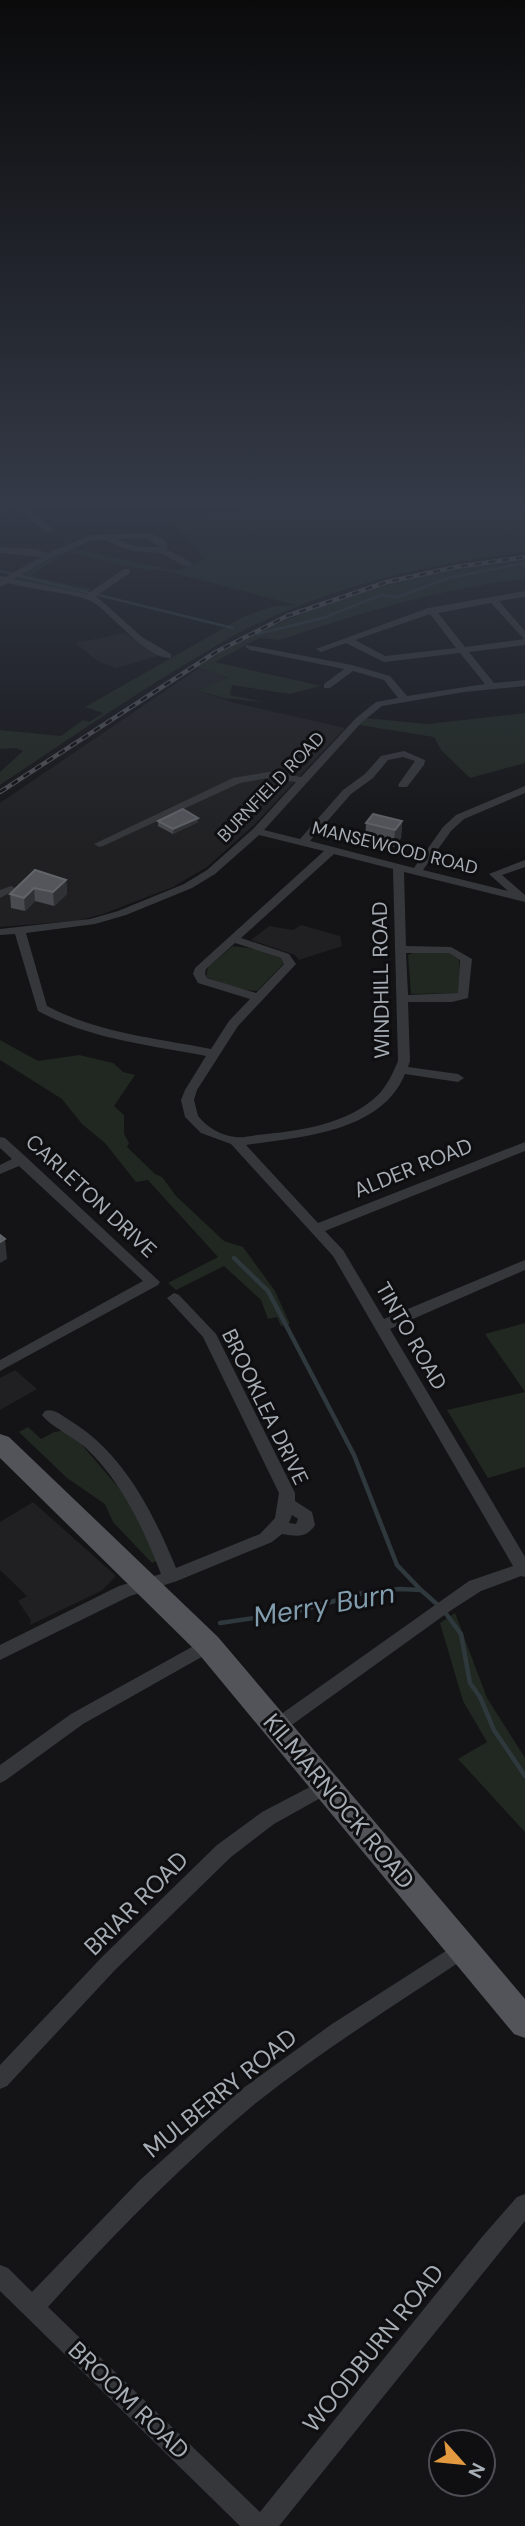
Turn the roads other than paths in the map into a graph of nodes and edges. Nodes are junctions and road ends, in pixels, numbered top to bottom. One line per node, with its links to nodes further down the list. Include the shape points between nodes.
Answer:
1 (120, 621): 10 (street, via 139,639)
2 (400, 621): 6 (street)
3 (439, 621): 9 (street)
4 (520, 626): 5 (street)
5 (525, 639): 9 (street)
6 (347, 640): 8 (street); 9 (street, via 384,659)
7 (250, 648): 11 (street)
8 (321, 649)
9 (463, 650): 14 (street)
10 (168, 656)
11 (352, 668): 13 (street); 15 (street, via 387,678)
12 (525, 683): 14 (street, BURNFIELD ROAD)
13 (327, 686)
14 (491, 686): 15 (street, BURNFIELD ROAD)
15 (404, 699): 17 (street, BURNFIELD ROAD, via 369,709)
16 (397, 773): 20 (street, via 407,780 420,763 416,757 398,753 385,758)
17 (304, 780): 19 (street, BURNFIELD ROAD); 21 (street, via 268,775 237,780)
18 (525, 789): 25 (street, via 460,817)
19 (257, 831): 20 (street, MANSEWOOD ROAD); 29 (street, BURNFIELD ROAD, via 211,872 157,899 90,922)
20 (303, 842): 22 (street, MANSEWOOD ROAD)
21 (99, 844)
22 (332, 850): 24 (street, MANSEWOOD ROAD); 31 (street)
23 (525, 863): 28 (street, via 494,874)
24 (398, 866): 25 (street, MANSEWOOD ROAD); 32 (street, WINDHILL ROAD)
25 (417, 871): 28 (street, MANSEWOOD ROAD)
26 (11, 889): 27 (street)
27 (0, 895)
28 (523, 899)
29 (20, 930): 30 (street, BURNFIELD ROAD); 35 (street, via 42,1008 82,1026)
30 (0, 932)
31 (234, 939): 33 (street, via 290,961); 33 (street, via 199,974 202,980)
32 (401, 949): 34 (street, WINDHILL ROAD); 34 (street, via 451,950 466,959 464,995)
33 (257, 997): 35 (street)
34 (402, 999): 36 (street, WINDHILL ROAD)
35 (215, 1054): 39 (street, via 186,1100 187,1112 200,1128)
36 (402, 1070): 37 (street); 39 (street, WINDHILL ROAD, via 378,1101 346,1121 310,1133)
37 (458, 1078)
38 (0, 1141): 41 (street, CARLETON DRIVE)
39 (235, 1141): 43 (street, TINTO ROAD)
40 (525, 1146): 43 (street, ALDER ROAD)
41 (21, 1160): 42 (street); 47 (street, CARLETON DRIVE, via 153,1282)
42 (0, 1170)
43 (317, 1229): 46 (street, TINTO ROAD, via 338,1253)
44 (525, 1265): 46 (street)
45 (174, 1298): 50 (street, BROOKLEA DRIVE, via 209,1334 288,1493)
46 (380, 1326): 52 (street, TINTO ROAD)
47 (0, 1366)
48 (50, 1415): 53 (street, via 71,1426 129,1488 153,1529)
49 (0, 1443): 53 (main road, KILMARNOCK ROAD)
50 (288, 1504): 51 (street, BROOKLEA DRIVE); 51 (street, BROOKLEA DRIVE, via 306,1516 307,1525 299,1531)
51 (279, 1527): 53 (street, BROOKLEA DRIVE, via 266,1538)
52 (525, 1569): 56 (street, via 475,1586)
53 (159, 1581): 54 (main road, KILMARNOCK ROAD); 55 (street, BROOKLEA DRIVE, via 90,1607)
54 (208, 1645): 56 (main road, KILMARNOCK ROAD); 57 (street, via 77,1719)
55 (0, 1653)
56 (276, 1727): 58 (main road, KILMARNOCK ROAD)
57 (0, 1774)
58 (327, 1786): 59 (main road, KILMARNOCK ROAD); 61 (street, BRIAR ROAD, via 268,1818 223,1851)
59 (463, 1949): 60 (main road, KILMARNOCK ROAD); 64 (street, MULBERRY ROAD, via 307,2054 222,2119 102,2231)
60 (525, 2022)
61 (0, 2079)
62 (525, 2205): 66 (street, WOODBURN ROAD)
63 (0, 2276): 64 (street, BROOM ROAD)
64 (33, 2307): 65 (street, BROOM ROAD)
65 (257, 2526)
66 (264, 2526)

